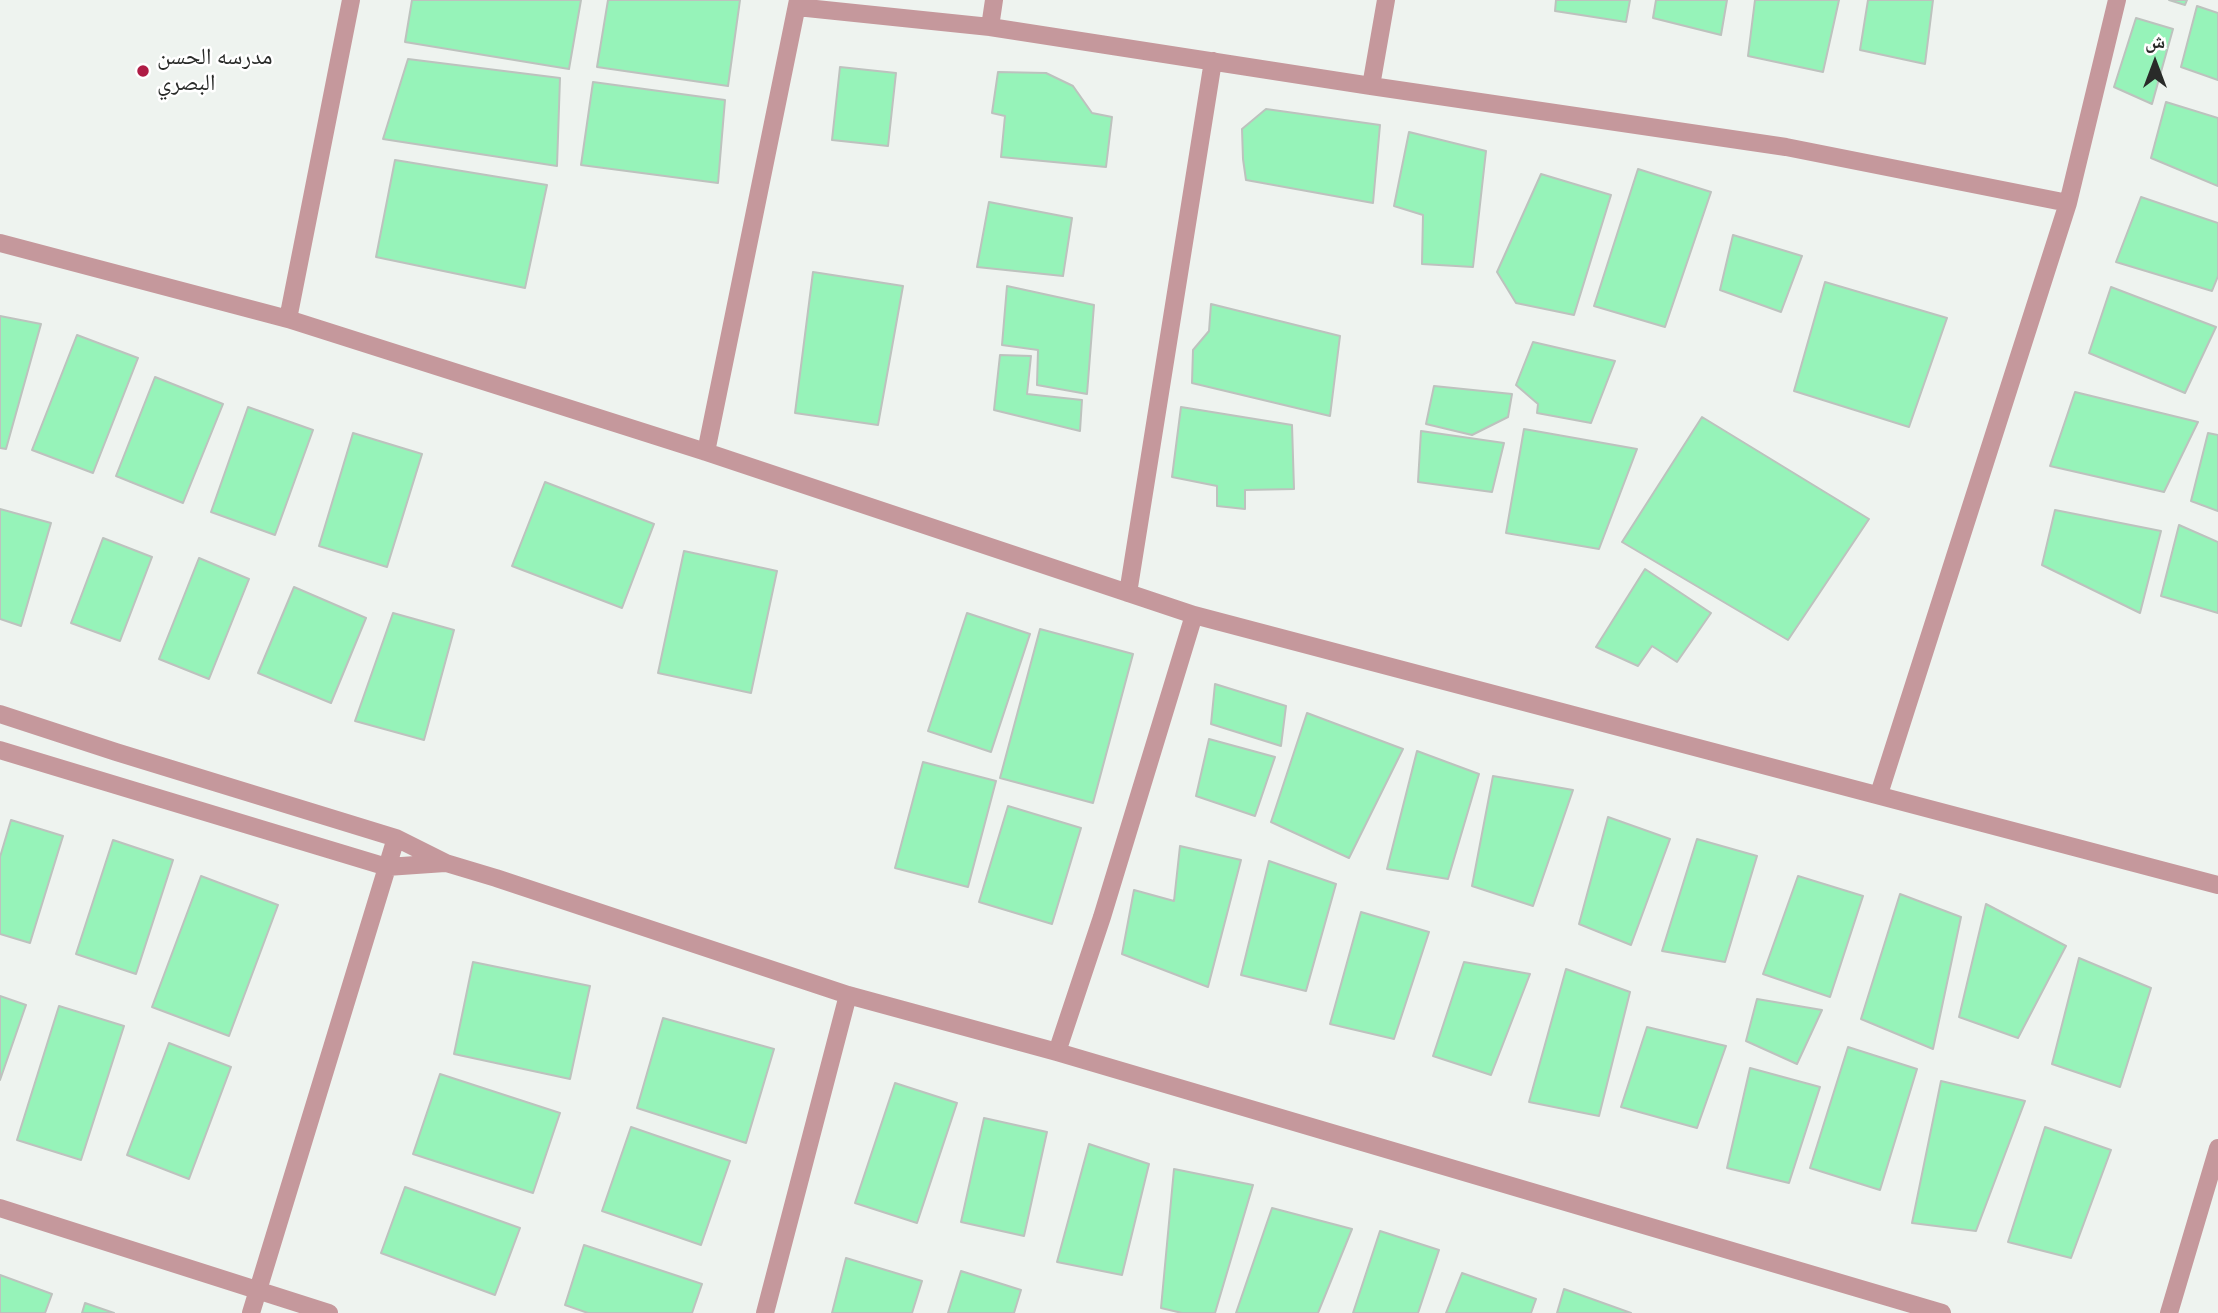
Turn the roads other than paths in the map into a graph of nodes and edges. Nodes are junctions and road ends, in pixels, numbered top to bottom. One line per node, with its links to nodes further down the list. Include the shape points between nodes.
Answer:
1 (351, 0): 11 (street)
2 (994, 0): 6 (street)
3 (1386, 0): 8 (street)
4 (2117, 0): 9 (street)
5 (798, 3): 6 (street); 12 (street)
6 (990, 27): 7 (street)
7 (1213, 61): 8 (street); 13 (street)
8 (1371, 86): 9 (street, via 1786,147)
9 (2068, 203): 17 (street)
10 (0, 243): 11 (street)
11 (288, 319): 12 (street)
12 (706, 452): 13 (street)
13 (1128, 593): 14 (street)
14 (1194, 615): 17 (street); 23 (street)
15 (0, 714): 18 (street)
16 (0, 750): 20 (street)
17 (1879, 794): 21 (street)
18 (396, 838): 19 (street); 20 (street)
19 (446, 863): 20 (street); 22 (street)
20 (387, 867): 26 (street)
21 (2218, 885)
22 (848, 995): 23 (street); 29 (street)
23 (1057, 1052): 30 (street)
24 (2218, 1148): 31 (street)
25 (0, 1208): 26 (street)
26 (257, 1290): 27 (street); 28 (street)
27 (251, 1313)
28 (328, 1313)
29 (765, 1313)
30 (1942, 1313)
31 (2169, 1313)

